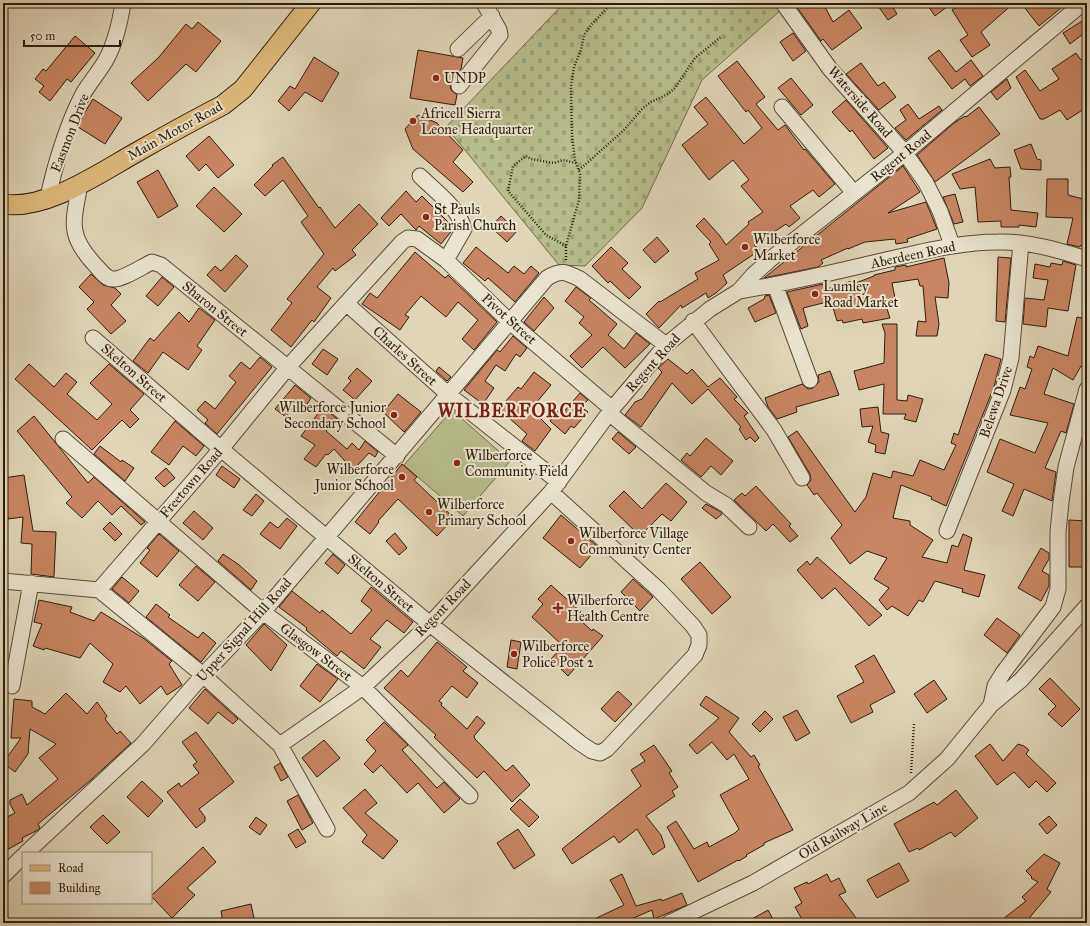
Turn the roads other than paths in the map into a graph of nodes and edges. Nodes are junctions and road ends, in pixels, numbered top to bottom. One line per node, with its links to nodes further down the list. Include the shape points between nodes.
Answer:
1 (124, 3): 14 (street, Easmon Drive, via 116,38 106,59 83,94 75,113)
2 (311, 3): 12 (main road, Main Motor Road, via 243,89 223,105)
3 (484, 3): 6 (street)
4 (784, 3): 10 (street, Waterside Road, via 830,69)
5 (1083, 3): 10 (street, Regent Road)
6 (492, 16): 7 (street); 8 (street, via 500,35)
7 (458, 49)
8 (459, 86)
9 (782, 107): 13 (street)
10 (905, 153): 13 (street, Regent Road); 18 (street, Waterside Road, via 926,183 940,211)
11 (420, 176): 20 (street, via 454,210 462,222 464,229)
12 (80, 184): 14 (main road, Main Motor Road); 28 (street, Sharon Street, via 74,219 76,240 82,251 104,275 111,280 118,279 152,262 161,265)
13 (854, 193): 22 (street, Regent Road, via 772,258)
14 (48, 198): 15 (main road, Main Motor Road, via 23,205)
15 (3, 204)
16 (402, 242): 20 (street, Pivot Street, via 408,238 417,239); 23 (street, Freetown Road)
17 (1021, 243): 18 (street, Aberdeen Road); 19 (street, Aberdeen Road); 40 (street, Belewa Drive, via 1011,358 1005,384)
18 (952, 245): 21 (street, Aberdeen Road)
19 (1087, 259)
20 (446, 260): 25 (street, Pivot Street)
21 (775, 285): 22 (street, Aberdeen Road); 29 (street)
22 (739, 291): 24 (street, Regent Road)
23 (347, 304): 28 (street, Freetown Road); 31 (street, Charles Street)
24 (693, 321): 27 (street, Regent Road); 36 (street, via 774,430)
25 (510, 322): 27 (street, Upper Signal Hill Road, via 547,278 555,272 566,272); 31 (street, Upper Signal Hill Road); 32 (street, Pivot Street)
26 (93, 338): 34 (street, Skelton Street)
27 (666, 345): 32 (street, Regent Road)
28 (288, 367): 34 (street, Freetown Road); 35 (street, Sharon Street)
29 (810, 380)
30 (1087, 389): 52 (street, Old Railway Line, via 1066,467 1058,532 1058,589 1053,606 1003,673 995,686)
31 (449, 395): 35 (street, Upper Signal Hill Road); 37 (street, Charles Street)
32 (611, 411): 37 (street, Regent Road); 39 (street, Pivot Street, via 706,493 726,505)
33 (63, 439): 38 (street, Glasgow Street)
34 (221, 449): 38 (street, Freetown Road); 41 (street, Skelton Street)
35 (397, 456): 41 (street, Upper Signal Hill Road)
36 (802, 478)
37 (555, 487): 47 (street, Regent Road); 48 (street, Charles Street, via 693,626 699,635)
38 (158, 521): 44 (street, Freetown Road); 46 (street, Glasgow Street)
39 (749, 527)
40 (947, 532)
41 (326, 537): 46 (street, Upper Signal Hill Road); 47 (street, Skelton Street)
42 (3, 581): 43 (street)
43 (31, 583): 44 (street); 50 (street)
44 (99, 590): 49 (street)
45 (1087, 606): 52 (street, Old Railway Line, via 1021,680)
46 (264, 612): 49 (street, Upper Signal Hill Road); 51 (street, Glasgow Street)
47 (430, 624): 48 (street, Skelton Street, via 586,747 600,753 607,749 695,656); 51 (street, Regent Road)
48 (699, 645)
49 (203, 675): 53 (street); 56 (street, Upper Signal Hill Road, via 143,744)
50 (12, 686)
51 (363, 688): 53 (street, Regent Road); 54 (street, Glasgow Street)
52 (991, 705): 59 (street, Old Railway Line, via 947,760 909,793 753,883)
53 (280, 745): 55 (street)
54 (470, 796)
55 (327, 828)
56 (27, 852)
57 (22, 857): 58 (street)
58 (3, 876)
59 (679, 921)

